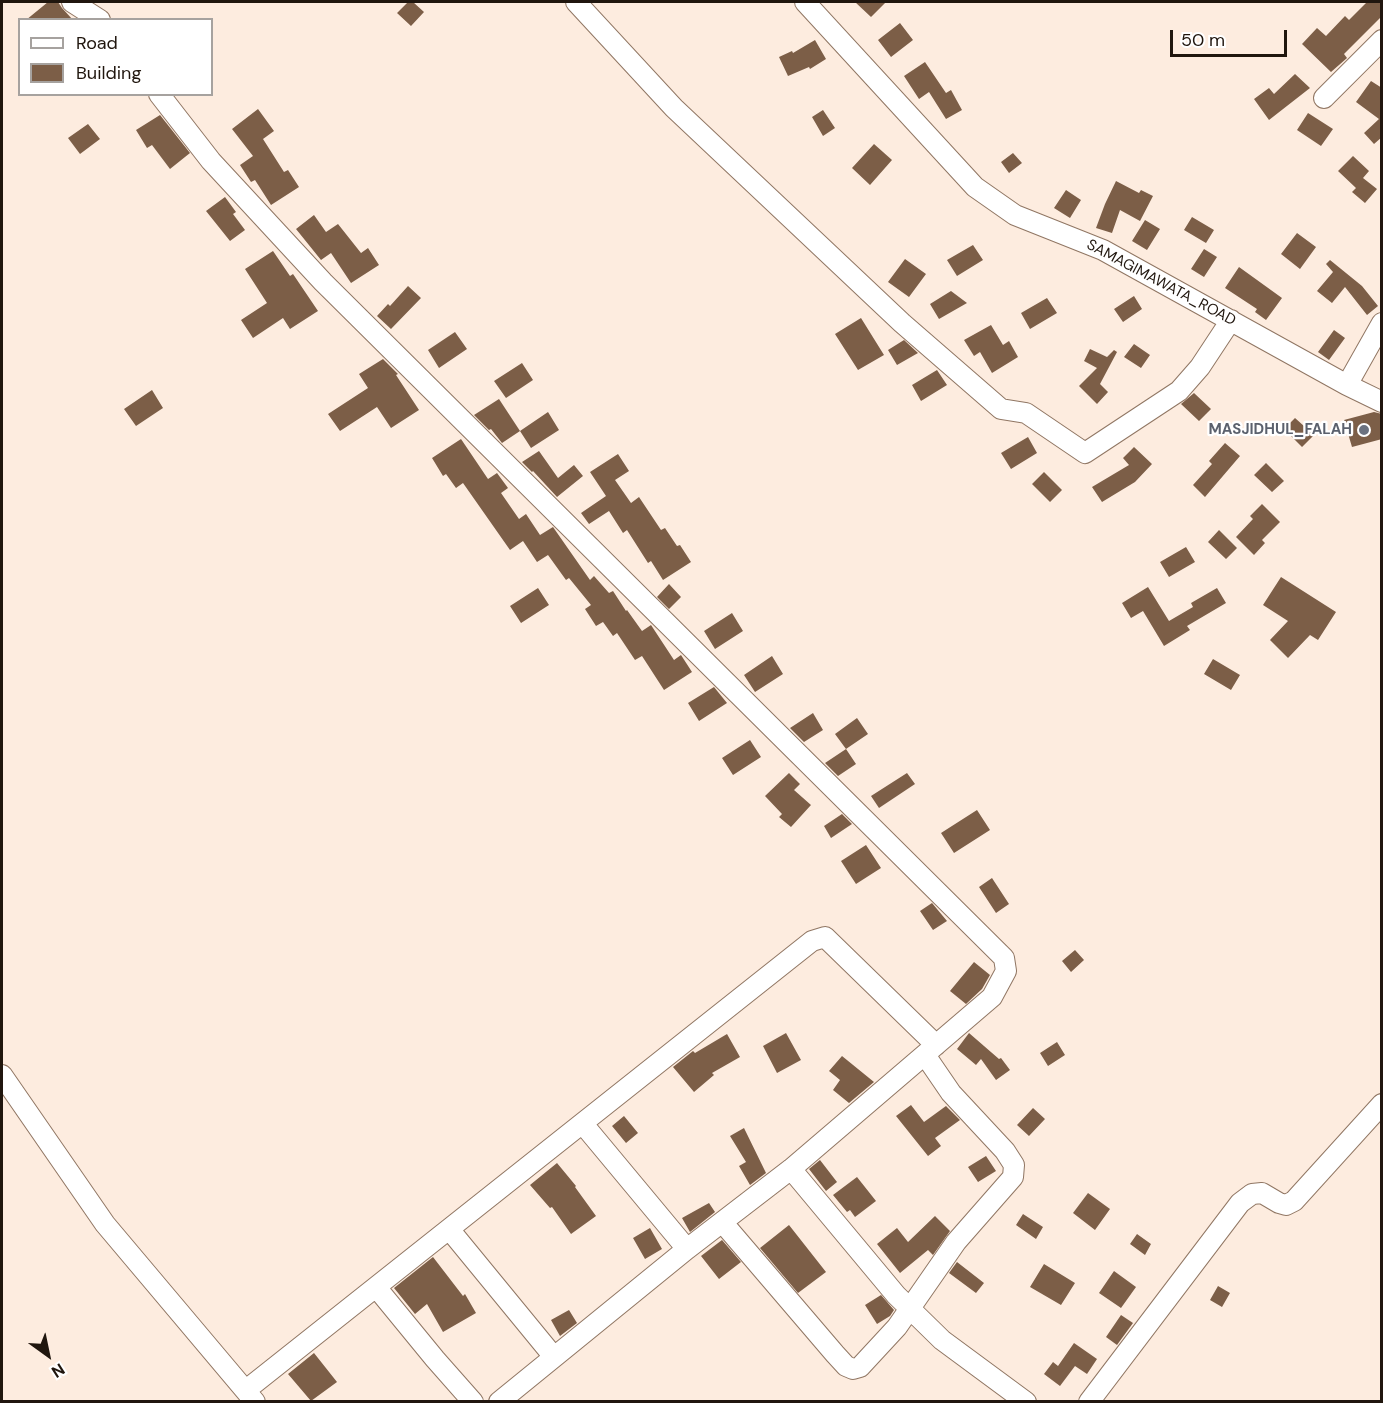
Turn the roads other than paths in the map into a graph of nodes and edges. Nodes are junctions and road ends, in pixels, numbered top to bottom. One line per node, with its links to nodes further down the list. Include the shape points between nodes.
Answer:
1 (72, 2): 4 (street)
2 (576, 2): 8 (street, via 674,108 902,322 1001,409 1026,412 1085,453 1179,391)
3 (805, 2): 8 (street, SAMAGIMAWATA_ROAD, via 975,187 1015,215 1103,250)
4 (97, 18)
5 (1382, 40): 7 (street)
6 (161, 96): 12 (street, via 211,161 323,282 1004,958 1006,971 992,997)
7 (1324, 98)
8 (1231, 320): 10 (street, SAMAGIMAWATA_ROAD)
9 (1382, 323): 10 (street)
10 (1347, 385): 11 (street, SAMAGIMAWATA_ROAD)
11 (1380, 398)
12 (930, 1050): 15 (street, via 825,937 812,941); 16 (street); 21 (street, via 951,1093 1014,1165 1013,1177 956,1242)
13 (2, 1075): 23 (street, via 105,1224)
14 (1382, 1104): 27 (street, via 1294,1201 1286,1205 1262,1193 1252,1194 1240,1203)
15 (584, 1124): 18 (street); 19 (street)
16 (791, 1169): 17 (street); 21 (street)
17 (723, 1223): 19 (street); 21 (street, via 846,1366 860,1368)
18 (449, 1229): 20 (street); 22 (street)
19 (687, 1249): 22 (street)
20 (376, 1287): 23 (street); 24 (street)
21 (910, 1308): 26 (street, via 942,1340)
22 (554, 1357): 25 (street)
23 (250, 1396)
24 (473, 1401)
25 (498, 1401)
26 (1026, 1401)
27 (1089, 1401)

